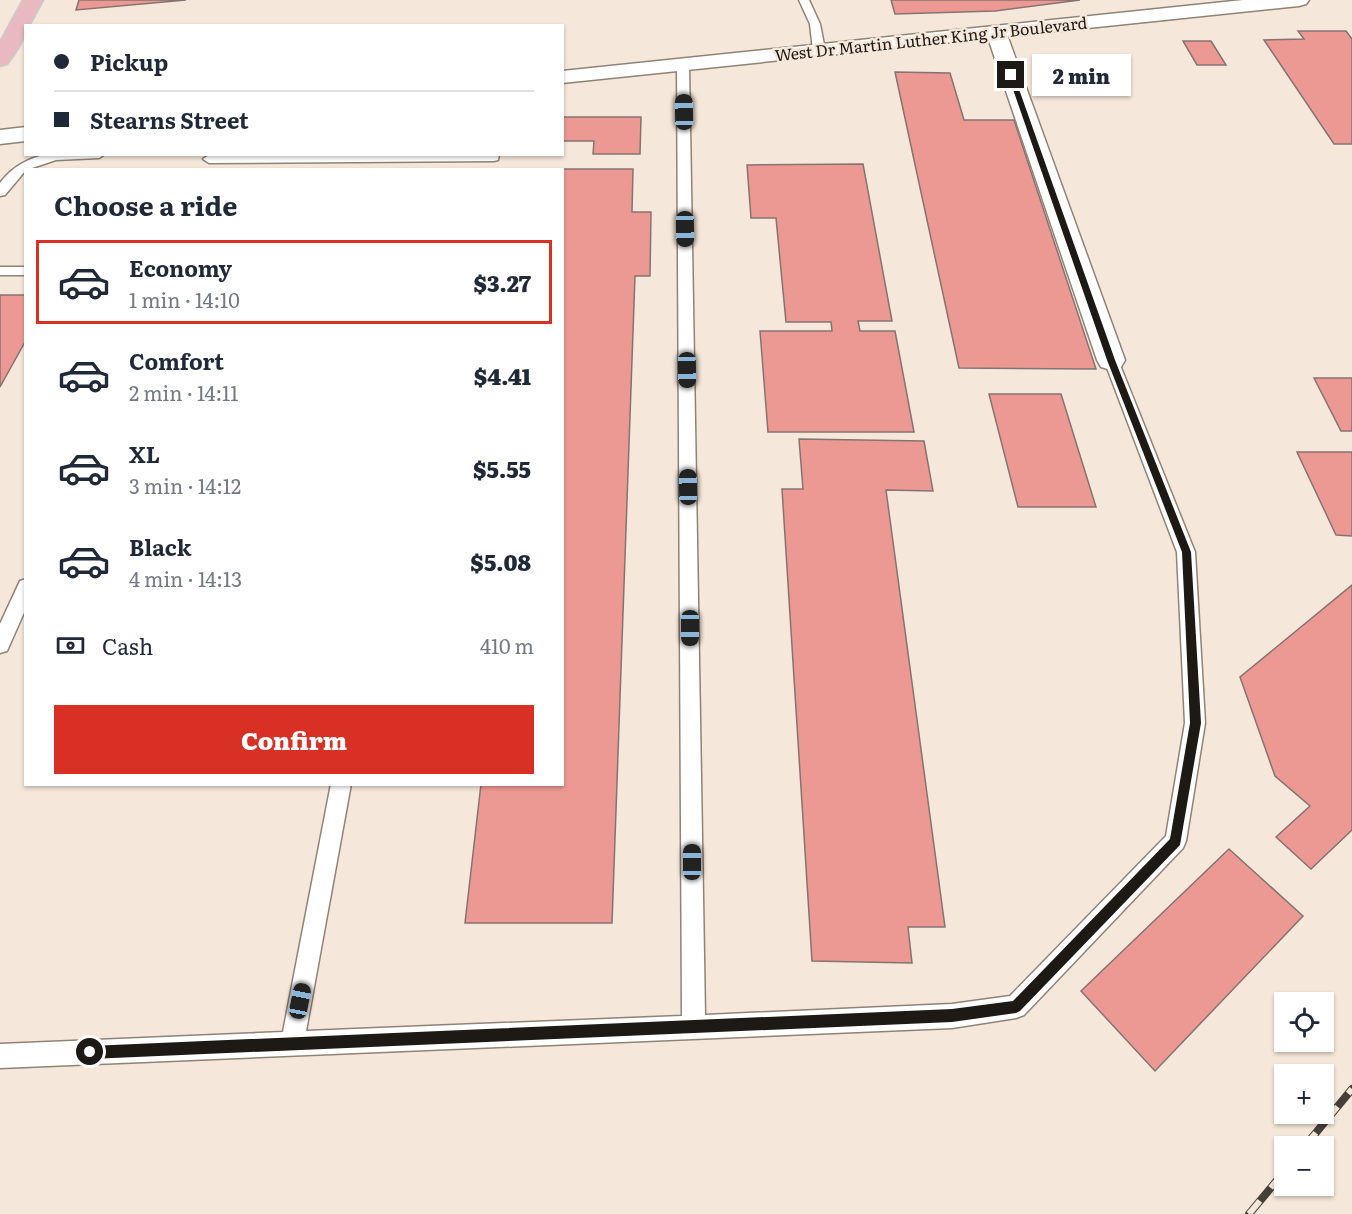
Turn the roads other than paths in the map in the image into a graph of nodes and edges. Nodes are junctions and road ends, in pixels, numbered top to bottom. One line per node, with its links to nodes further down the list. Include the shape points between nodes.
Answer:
1 (33, 0): 6 (main road)
2 (804, 0): 5 (lane, via 815,24)
3 (1299, 0): 4 (street, West Dr Martin Luther King Jr Boulevard)
4 (996, 32): 5 (street, West Dr Martin Luther King Jr Boulevard); 19 (street)
5 (819, 50): 7 (street, West Dr Martin Luther King Jr Boulevard)
6 (0, 60)
7 (683, 65): 8 (street, West Dr Martin Luther King Jr Boulevard); 23 (lane)
8 (564, 77)
9 (24, 134): 10 (street)
10 (0, 137)
11 (49, 156): 15 (lane)
12 (494, 160): 13 (lane)
13 (209, 161)
14 (24, 168): 16 (lane, via 8,179)
15 (24, 168)
16 (0, 192)
17 (0, 271): 18 (lane)
18 (24, 271)
19 (1111, 360): 23 (lane, via 1186,552 1196,723 1176,842 1016,1007 952,1016)
20 (24, 591): 21 (lane)
21 (0, 645)
22 (341, 786): 24 (lane)
23 (694, 1026): 24 (lane)
24 (292, 1044): 25 (lane)
25 (0, 1056)

